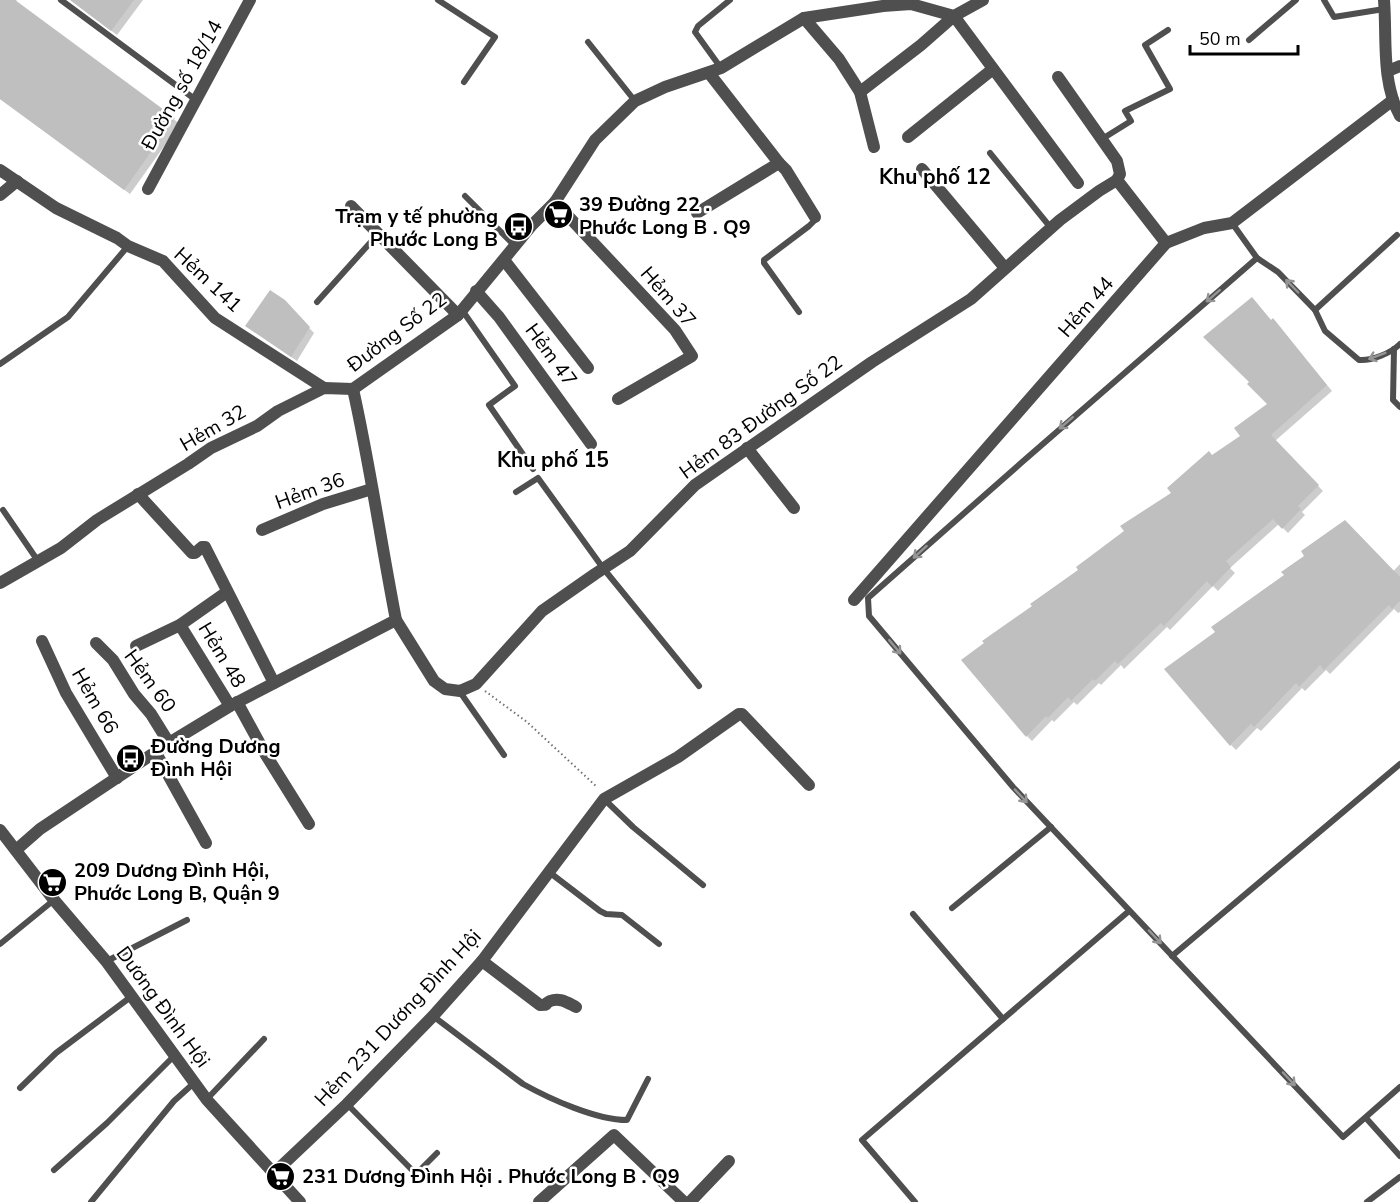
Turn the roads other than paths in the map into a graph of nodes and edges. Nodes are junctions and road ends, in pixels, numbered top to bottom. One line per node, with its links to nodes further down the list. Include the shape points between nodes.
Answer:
1 (61, 0): 21 (lane)
2 (250, 0): 21 (street, Đường số 18/14)
3 (438, 0): 19 (lane, via 495,37)
4 (730, 0): 16 (lane, via 695,32)
5 (983, 0): 9 (street)
6 (1296, 0): 12 (lane)
7 (1324, 0): 8 (lane, via 1334,17)
8 (1384, 5): 17 (street)
9 (954, 16): 10 (street, Đường Số 22, via 911,4); 15 (street); 20 (street)
10 (804, 18): 16 (street, Đường Số 22); 20 (street, via 839,59)
11 (1168, 30): 26 (lane, via 1144,45 1170,89 1125,111 1131,121)
12 (1249, 40)
13 (588, 42): 23 (lane)
14 (1400, 66): 17 (street)
15 (993, 69): 25 (street); 34 (street)
16 (715, 70): 23 (street, Đường Số 22); 29 (street)
17 (1388, 71): 22 (street)
18 (1058, 76): 26 (street)
19 (464, 82)
20 (860, 92): 27 (street)
21 (196, 100): 35 (street, Đường số 18/14)
22 (1393, 100): 24 (street); 42 (street, Hẻm 44)
23 (635, 101): 38 (street, Đường Số 22, via 596,140)
24 (1400, 116)
25 (908, 137)
26 (1102, 139): 32 (street, via 1119,165)
27 (874, 147)
28 (990, 153): 43 (lane)
29 (779, 163): 40 (street); 41 (street)
30 (922, 169): 51 (street)
31 (0, 170): 33 (street, Hẻm 141)
32 (1117, 180): 43 (street, Hẻm 83 Đường Số 22); 46 (street)
33 (17, 181): 36 (street); 47 (street, Hẻm 141, via 56,208)
34 (1078, 183)
35 (148, 189)
36 (0, 195)
37 (465, 196): 48 (lane)
38 (555, 202): 48 (street, Đường Số 22); 63 (street, Hẻm 37, via 675,330 692,356)
39 (351, 206): 44 (street)
40 (697, 213)
41 (815, 217): 56 (lane, via 795,238 764,260)
42 (1232, 223): 46 (street, Hẻm 44, via 1204,228); 49 (lane)
43 (1051, 228): 51 (street, Hẻm 83 Đường Số 22)
44 (378, 234): 53 (lane); 55 (street)
45 (1397, 235): 54 (lane)
46 (1166, 243): 78 (street, Hẻm 44)
47 (128, 246): 59 (lane, via 68,317); 61 (street, Hẻm 141, via 163,261 215,318)
48 (515, 246): 50 (street, Đường Số 22)
49 (1257, 258): 54 (lane, one-way to 49, via 1278,272); 96 (lane, one-way to 96, via 868,598 868,616)
50 (504, 260): 52 (street, Đường Số 22); 60 (street)
51 (1005, 268): 66 (street, Hẻm 83 Đường Số 22, via 971,299)
52 (476, 291): 55 (street, Đường Số 22); 65 (street, Hẻm 47)
53 (317, 302)
54 (1315, 310): 58 (lane, one-way to 54, via 1359,360 1325,331)
55 (460, 312): 62 (street, Đường Số 22); 67 (lane, via 515,386 489,405)
56 (799, 312)
57 (1400, 344): 58 (lane)
58 (1394, 349): 64 (lane, via 1393,400)
59 (0, 364)
60 (588, 368)
61 (324, 388): 62 (street, Hẻm 32); 70 (street, Hẻm 32, via 210,448)
62 (353, 389): 68 (street, Đường Số 22)
63 (618, 399)
64 (1400, 407)
65 (591, 444)
66 (747, 448): 71 (street); 75 (street, Hẻm 83 Đường Số 22, via 695,485 630,551)
67 (533, 469)
68 (372, 489): 73 (street, Hẻm 36, via 323,504); 79 (street, Đường Số 22)
69 (516, 492): 75 (lane, via 538,478)
70 (138, 494): 74 (street, Hẻm 32); 77 (street, via 192,553 205,547)
71 (794, 508)
72 (3, 510): 74 (lane)
73 (262, 530)
74 (38, 562): 76 (street, Hẻm 32)
75 (603, 568): 85 (lane); 86 (street, Hẻm 83 Đường Số 22, via 543,611 476,684)
76 (0, 583)
77 (227, 592): 80 (street, Hẻm 48); 84 (street)
78 (854, 600)
79 (396, 620): 84 (street); 86 (street, via 434,681 445,689)
80 (180, 625): 83 (street, Hẻm 48); 87 (street, Hẻm 48)
81 (42, 641): 92 (street, Hẻm 66, via 66,693)
82 (96, 643): 88 (street, Hẻm 60, via 113,660)
83 (136, 646)
84 (274, 683): 87 (street)
85 (699, 686)
86 (460, 691): 90 (lane)
87 (234, 704): 88 (street); 95 (street, Hẻm 48)
88 (169, 743): 89 (street)
89 (156, 753): 92 (street); 98 (street)
90 (504, 755)
91 (1400, 764): 109 (lane)
92 (117, 778): 99 (street, via 40,829)
93 (809, 785): 94 (street, via 739,714 678,757)
94 (606, 798): 100 (street, Hẻm 231 Dương Đình Hội); 101 (lane, via 633,827)
95 (309, 824)
96 (1051, 827): 103 (lane); 104 (lane)
97 (0, 830): 99 (street, Dương Đình Hội)
98 (206, 843)
99 (16, 850): 102 (street, Dương Đình Hội)
100 (549, 872): 108 (lane, via 600,911 622,915); 111 (street, Hẻm 231 Dương Đình Hội)
101 (703, 885)
102 (54, 900): 107 (lane); 110 (street, Dương Đình Hội)
103 (952, 908)
104 (1130, 910): 109 (lane, one-way to 109); 115 (lane)
105 (913, 914): 115 (lane)
106 (187, 920): 110 (lane)
107 (0, 944)
108 (659, 944)
109 (1173, 956): 124 (lane, one-way to 124, via 1343,1137)
110 (106, 961): 112 (street, Dương Đình Hội)
111 (482, 961): 113 (street, via 540,1005 561,999); 114 (street, Hẻm 231 Dương Đình Hội)
112 (132, 996): 117 (street, Dương Đình Hội); 121 (lane, via 56,1053)
113 (576, 1007)
114 (433, 1016): 118 (lane, via 523,1084 598,1117 627,1120); 123 (street, Hẻm 231 Dương Đình Hội)
115 (1003, 1019): 136 (lane, via 862,1140)
116 (264, 1039): 122 (lane)
117 (174, 1056): 119 (street, Dương Đình Hội); 128 (lane)
118 (648, 1079)
119 (194, 1083): 122 (street, Dương Đình Hội); 131 (lane, via 174,1101)
120 (1400, 1087): 124 (lane)
121 (20, 1088)
122 (207, 1100): 129 (street, Dương Đình Hội)
123 (347, 1104): 125 (lane, via 416,1174); 129 (street, Hẻm 231 Dương Đình Hội)
124 (1366, 1118): 126 (lane)
125 (437, 1153)
126 (1400, 1156)
127 (729, 1161): 135 (street)
128 (54, 1170)
129 (274, 1173): 132 (street, Dương Đình Hội)
130 (1400, 1177): 137 (lane)
131 (91, 1202)
132 (300, 1202)
133 (538, 1202): 134 (street, via 614,1135)
134 (684, 1202)
135 (690, 1202)
136 (915, 1202)
137 (1367, 1202)

